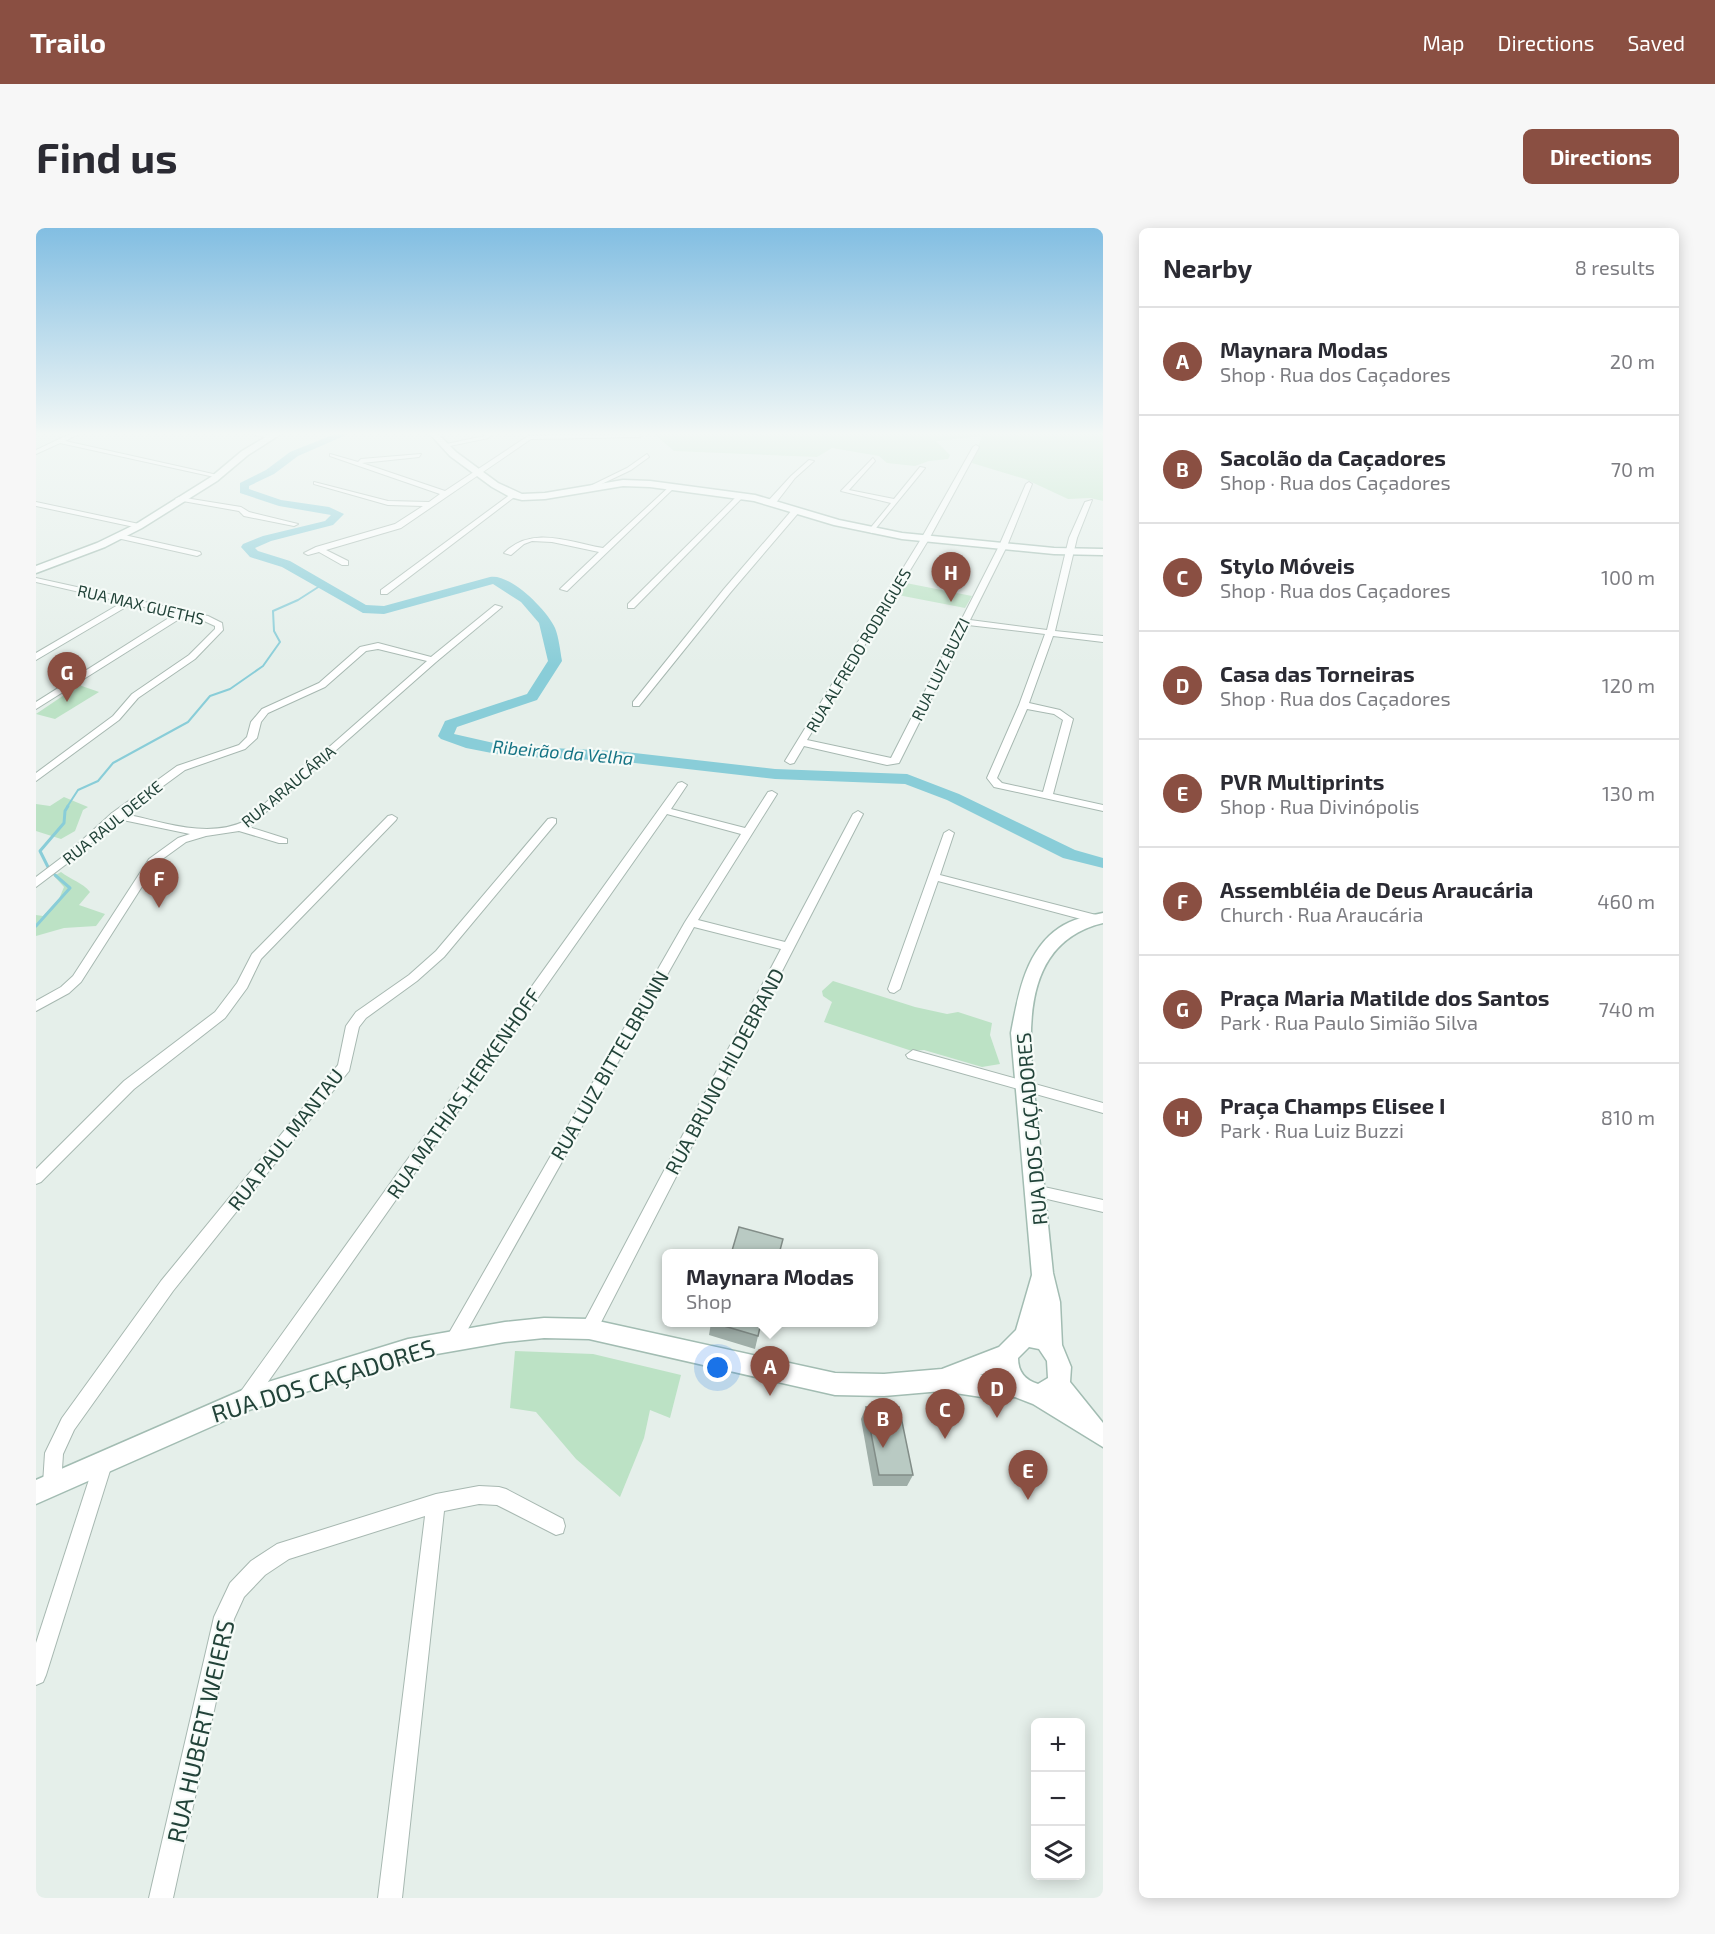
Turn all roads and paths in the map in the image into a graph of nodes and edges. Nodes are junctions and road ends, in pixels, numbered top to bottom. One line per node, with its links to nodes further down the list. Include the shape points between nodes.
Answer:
1 (64, 510): 15 (street)
2 (163, 510): 15 (main road)
3 (242, 510): 14 (street)
4 (420, 510): 20 (street, via 393,529)
5 (493, 510): 31 (street)
6 (648, 510): 21 (street)
7 (726, 510): 33 (street)
8 (793, 510): 13 (main road)
9 (887, 510): 16 (street)
10 (941, 510): 18 (street, RUA ALFREDO RODRIGUES)
11 (1018, 510): 19 (street, RUA LUIZ BUZZI)
12 (1085, 510): 22 (street)
13 (796, 511): 16 (main road); 41 (street)
14 (294, 524)
15 (140, 526): 17 (main road)
16 (872, 531): 18 (main road)
17 (120, 536): 26 (street); 28 (main road)
18 (925, 539): 19 (main road); 44 (street, RUA ALFREDO RODRIGUES)
19 (1003, 546): 22 (main road); 36 (street, RUA LUIZ BUZZI)
20 (319, 549): 24 (street); 27 (street)
21 (606, 551): 25 (street, via 530,539); 30 (street)
22 (1071, 552): 23 (main road); 37 (street)
23 (1103, 552)
24 (308, 553)
25 (508, 553)
26 (197, 554)
27 (345, 563)
28 (36, 570)
29 (36, 580): 32 (street, RUA MAX GUETHS)
30 (564, 589)
31 (384, 592)
32 (130, 601): 35 (street, RUA MAX GUETHS); 39 (street)
33 (631, 606)
34 (498, 607): 40 (street, RUA ARAUCÁRIA)
35 (182, 613): 43 (street); 46 (street, RUA MAX GUETHS, via 214,621 219,630 192,657 135,696 116,718)
36 (964, 622): 37 (street); 44 (street, RUA LUIZ BUZZI, via 895,761)
37 (1050, 633): 38 (street); 42 (street)
38 (1103, 639)
39 (36, 657)
40 (433, 660): 53 (street, RUA RAUL DEEKE, via 378,646 363,649 322,685 265,711 248,743 181,768); 56 (street, RUA ARAUCÁRIA, via 259,815)
41 (636, 704)
42 (1024, 705): 49 (street, via 1057,712 1068,719); 49 (street, via 992,778 998,785)
43 (36, 706)
44 (802, 742): 45 (street, RUA ALFREDO RODRIGUES)
45 (790, 761)
46 (36, 778)
47 (682, 785): 51 (street, RUA MATHIAS HERKENHOFF)
48 (772, 794): 57 (street, RUA LUIZ BITTELBRUNN)
49 (1047, 795): 50 (street)
50 (1103, 808)
51 (664, 810): 57 (street); 83 (street, RUA MATHIAS HERKENHOFF)
52 (858, 814): 65 (street, RUA BRUNO HILDEBRAND)
53 (116, 815): 58 (street); 62 (street, RUA RAUL DEEKE)
54 (392, 818): 71 (street, via 256,957 243,985 220,1015 129,1085)
55 (552, 821): 86 (street, RUA PAUL MANTAU, via 440,954 361,1015 353,1026 344,1067 167,1287 68,1424)
56 (239, 828): 58 (street, RUA ARAUCÁRIA); 60 (street)
57 (747, 832): 64 (street, RUA LUIZ BITTELBRUNN)
58 (204, 833): 67 (street, RUA ARAUCÁRIA, via 182,840 153,861 77,979)
59 (949, 833): 61 (street)
60 (283, 841)
61 (934, 877): 63 (street); 66 (street)
62 (36, 883)
63 (1099, 919): 69 (main road, RUA DOS CAÇADORES, via 1062,932 1044,953 1034,973 1020,1033)
64 (691, 922): 65 (street); 77 (street, RUA LUIZ BITTELBRUNN)
65 (789, 948): 75 (street, RUA BRUNO HILDEBRAND)
66 (894, 989)
67 (36, 1007)
68 (914, 1055): 69 (street)
69 (1024, 1085): 70 (street); 72 (main road, RUA DOS CAÇADORES)
70 (1102, 1103)
71 (36, 1178)
72 (1035, 1191): 73 (street); 74 (main road, RUA DOS CAÇADORES)
73 (1103, 1206)
74 (1042, 1273): 76 (main road, RUA DOS CAÇADORES); 78 (main road, RUA DOS CAÇADORES, via 1049,1302)
75 (589, 1329): 77 (main road, RUA DOS CAÇADORES, via 544,1328); 80 (main road, RUA DOS CAÇADORES, via 835,1384)
76 (1024, 1336): 78 (main road, via 1039,1338); 79 (main road)
77 (453, 1340): 83 (main road, RUA DOS CAÇADORES, via 408,1349)
78 (1051, 1347): 82 (main road, via 1061,1373)
79 (1007, 1354): 80 (main road, RUA DOS CAÇADORES); 81 (main road, via 1007,1371)
80 (942, 1380): 81 (main road, RUA DOS CAÇADORES, via 988,1387)
81 (1016, 1386): 82 (main road, via 1027,1392)
82 (1048, 1390): 84 (main road)
83 (245, 1400): 85 (main road, RUA DOS CAÇADORES)
84 (1103, 1435)
85 (104, 1461): 86 (main road, RUA DOS CAÇADORES); 89 (street)
86 (44, 1488)
87 (436, 1503): 88 (street, RUA HUBERT WEIERS, via 479,1495 499,1496); 90 (street, RUA HUBERT WEIERS, via 284,1551 258,1568 237,1590 224,1617); 91 (street)
88 (556, 1526)
89 (36, 1675)
90 (161, 1898)
91 (390, 1898)

